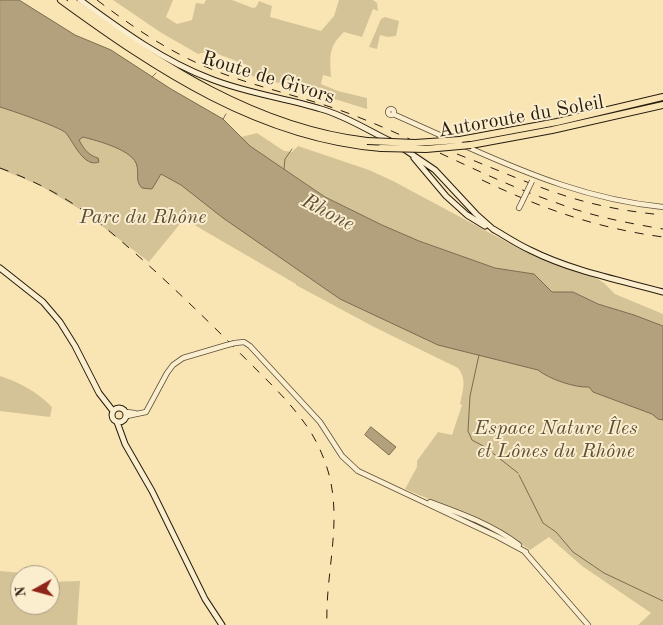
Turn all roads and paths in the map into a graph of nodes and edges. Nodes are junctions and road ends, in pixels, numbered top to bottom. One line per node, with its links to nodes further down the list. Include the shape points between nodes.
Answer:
1 (61, 0): 5 (highway, Autoroute du Soleil, bridge, via 118,41 202,92 285,129 345,144 426,149 471,145)
2 (71, 0): 4 (highway, Autoroute du Soleil, bridge, via 152,56 247,107 311,130 367,141 415,143 460,140)
3 (80, 0): 7 (main road, Route de Givors, via 136,39 189,70 231,87 347,118 400,146)
4 (663, 97)
5 (663, 105)
6 (394, 114): 8 (street)
7 (427, 168): 9 (main road, Route de Givors); 10 (main road, Route de Givors)
8 (534, 175): 11 (street, via 601,198); 12 (street, bridge)
9 (446, 196): 10 (main road, via 459,206); 13 (main road, Route de Givors, via 467,215)
10 (468, 206): 13 (main road, Route de Givors)
11 (663, 207)
12 (519, 208)
13 (494, 230): 15 (main road, Route de Givors, via 559,262)
14 (0, 268): 16 (main road, via 43,302 60,322 98,393)
15 (663, 292)
16 (116, 409): 17 (main road); 18 (main road, via 112,417)
17 (126, 414): 18 (main road); 20 (street, bridge, via 142,414 148,409 175,363 186,357 244,342 320,422 352,466 409,495 495,529 512,539)
18 (120, 422): 19 (main road, via 125,444)
19 (223, 625)
20 (588, 625)

